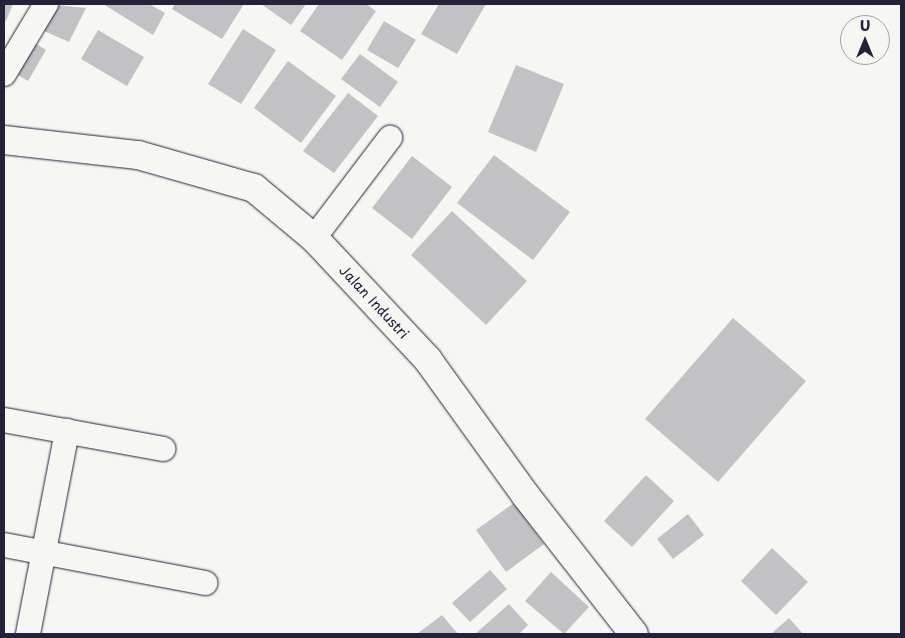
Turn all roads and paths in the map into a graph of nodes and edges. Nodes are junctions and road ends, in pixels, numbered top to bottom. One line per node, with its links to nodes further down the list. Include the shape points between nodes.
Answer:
1 (46, 4): 2 (street)
2 (4, 74)
3 (390, 138): 5 (street)
4 (4, 140): 5 (main road, Jalan Industri, via 138,155 254,188)
5 (314, 238): 12 (main road, Jalan Industri, via 428,360)
6 (4, 420): 7 (street)
7 (67, 432): 8 (street); 10 (street)
8 (163, 449)
9 (4, 545): 10 (street)
10 (44, 553): 11 (street); 13 (street)
11 (205, 583)
12 (628, 632)
13 (28, 634)

